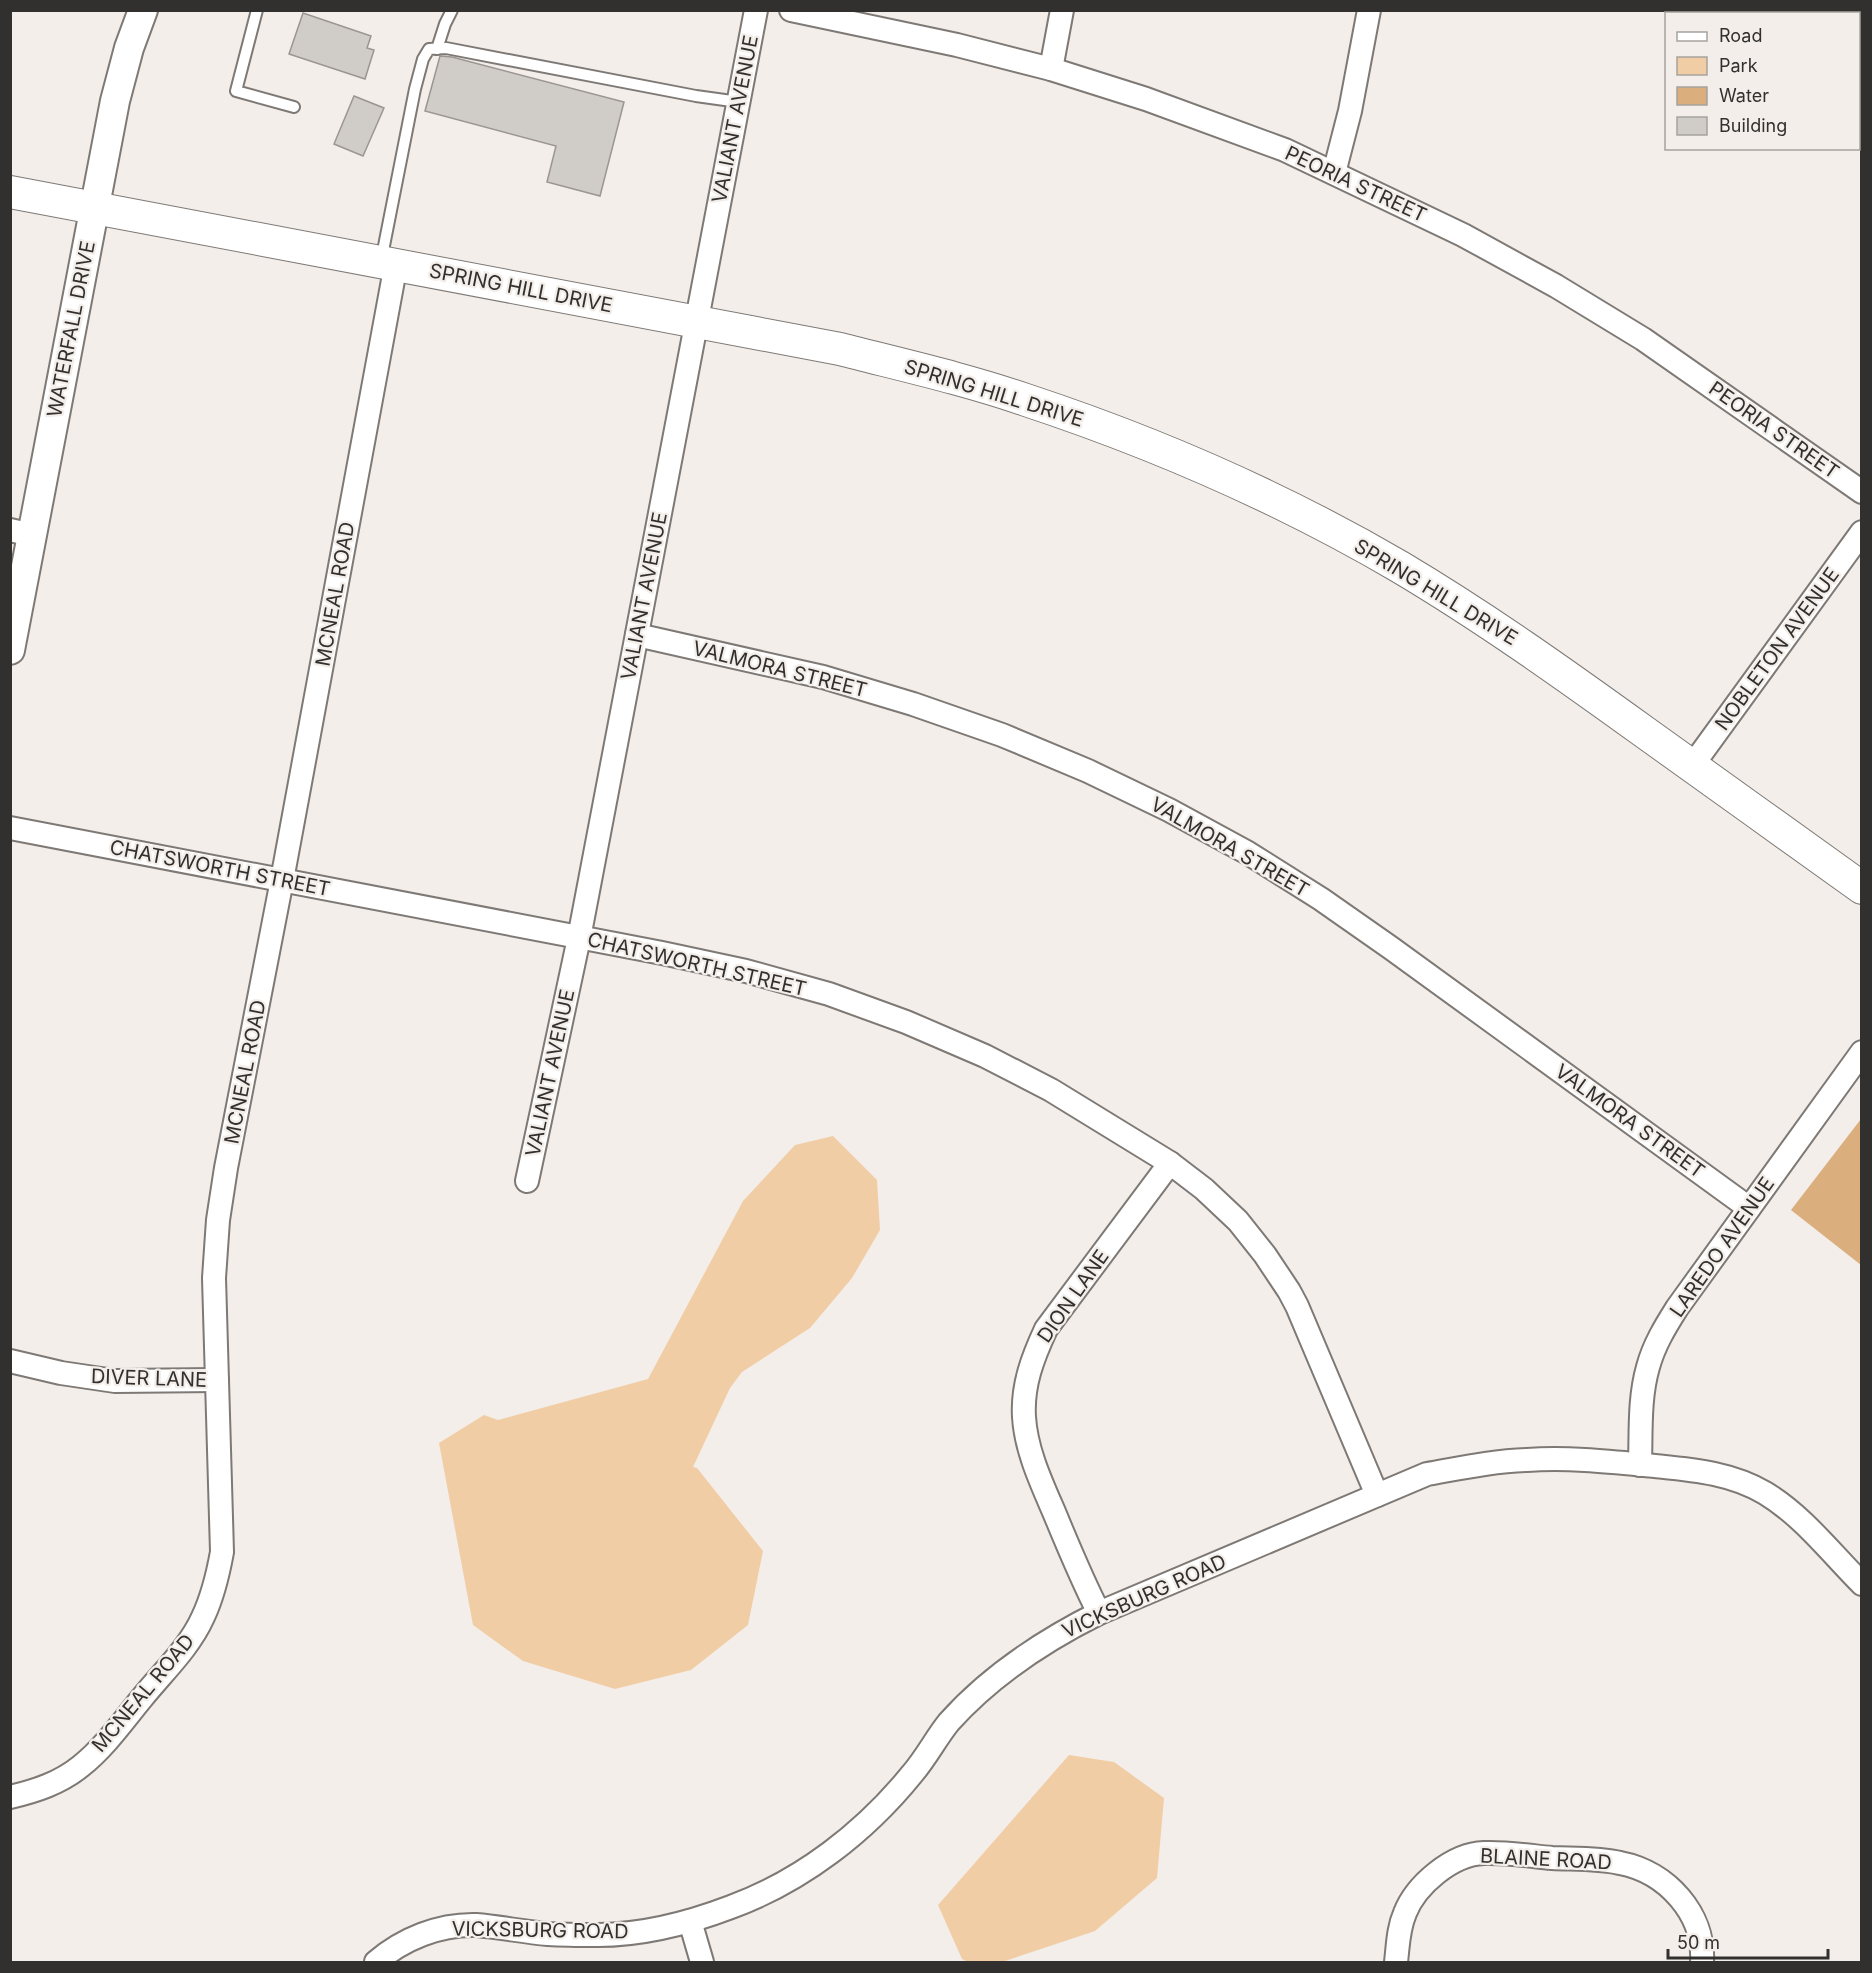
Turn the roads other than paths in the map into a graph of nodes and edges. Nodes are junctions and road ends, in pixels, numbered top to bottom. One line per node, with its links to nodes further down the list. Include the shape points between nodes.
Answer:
1 (142, 10): 14 (street, WATERFALL DRIVE, via 115,101)
2 (257, 10): 11 (lane, via 236,91)
3 (452, 10): 8 (lane)
4 (756, 10): 10 (street, VALIANT AVENUE)
5 (791, 10): 9 (street, PEORIA STREET)
6 (1062, 10): 9 (street)
7 (1369, 10): 12 (street)
8 (437, 49): 10 (lane); 15 (lane, via 429,49 423,59 415,89)
9 (1051, 69): 12 (street, PEORIA STREET, via 1245,134)
10 (739, 102): 16 (street, VALIANT AVENUE)
11 (294, 107)
12 (1334, 173): 17 (street, PEORIA STREET, via 1463,235 1566,291 1643,339)
13 (10, 192): 14 (main road, SPRING HILL DRIVE)
14 (94, 208): 15 (main road, SPRING HILL DRIVE); 18 (street, WATERFALL DRIVE)
15 (388, 263): 16 (main road, SPRING HILL DRIVE); 24 (street, MCNEAL ROAD)
16 (696, 321): 20 (street, VALIANT AVENUE); 22 (main road, SPRING HILL DRIVE, via 840,349 1024,399 1221,475 1398,566 1472,611)
17 (1862, 492)
18 (21, 532): 21 (street, WATERFALL DRIVE)
19 (1862, 532): 22 (street, NOBLETON AVENUE)
20 (637, 635): 26 (street, VALIANT AVENUE); 30 (street, VALMORA STREET, via 824,677 913,704 1002,735 1169,810 1248,853 1330,905)
21 (10, 650)
22 (1692, 766): 25 (main road, SPRING HILL DRIVE)
23 (10, 828): 24 (street, CHATSWORTH STREET)
24 (282, 880): 26 (street, CHATSWORTH STREET); 32 (street, MCNEAL ROAD, via 218,1220 214,1278)
25 (1862, 888)
26 (579, 938): 28 (street, CHATSWORTH STREET, via 746,971 829,994 906,1022 1051,1090); 29 (street, VALIANT AVENUE)
27 (1862, 1052): 30 (street, LAREDO AVENUE)
28 (1170, 1163): 34 (street, CHATSWORTH STREET, via 1238,1221 1289,1291); 36 (street, DION LANE, via 1046,1329 1032,1357 1025,1388 1027,1442 1041,1483)
29 (527, 1181)
30 (1749, 1208): 33 (street, LAREDO AVENUE, via 1660,1334 1643,1394)
31 (10, 1361): 32 (street, DIVER LANE, via 61,1374 115,1381)
32 (217, 1380): 37 (street, MCNEAL ROAD, via 222,1552 215,1586 202,1619 186,1646 87,1761 57,1782)
33 (1640, 1465): 34 (street, VICKSBURG ROAD, via 1528,1460 1477,1465 1428,1474); 35 (street, VICKSBURG ROAD, via 1708,1471 1763,1492 1783,1504)
34 (1377, 1495): 36 (street, VICKSBURG ROAD)
35 (1860, 1581)
36 (1099, 1613): 38 (street, VICKSBURG ROAD, via 1064,1630 984,1687 949,1723 885,1806 850,1838 772,1889)
37 (10, 1797)
38 (690, 1921): 39 (street, VICKSBURG ROAD, via 601,1935 474,1925 447,1928 417,1936); 40 (street)
39 (376, 1962)
40 (702, 1962)
41 (1396, 1962): 42 (street, BLAINE ROAD, via 1405,1912 1419,1889 1449,1864 1483,1852 1619,1862 1642,1869 1674,1890 1688,1909 1697,1926)
42 (1702, 1962)

